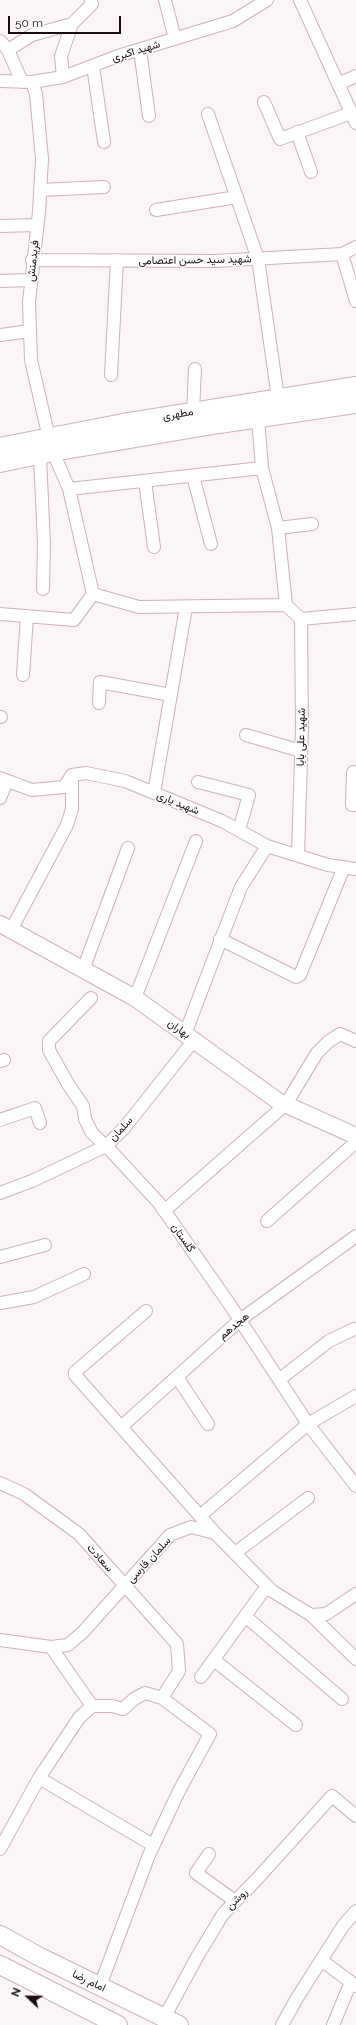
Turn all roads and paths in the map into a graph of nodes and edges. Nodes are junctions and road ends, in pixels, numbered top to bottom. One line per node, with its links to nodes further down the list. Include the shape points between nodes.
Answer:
1 (91, 0): 5 (street, via 92,4)
2 (165, 0): 6 (street)
3 (267, 0): 6 (street, شهید اکبری, via 233,21)
4 (300, 0): 14 (street)
5 (72, 24): 7 (street); 11 (street, via 61,56)
6 (175, 39): 8 (street, شهید اکبری)
7 (4, 45): 13 (street, فریدمنش)
8 (140, 50): 9 (street, شهید اکبری); 17 (street)
9 (93, 66): 11 (street, شهید اکبری); 20 (street)
10 (356, 76): 14 (street)
11 (63, 77): 13 (street, شهید اکبری)
12 (0, 81): 13 (street, شهید اکبری)
13 (27, 82): 23 (street, فریدمنش, via 36,94 42,159)
14 (338, 84): 18 (street)
15 (264, 102): 19 (street, via 280,138)
16 (208, 114): 24 (street)
17 (149, 116)
18 (354, 118): 19 (street)
19 (297, 132): 21 (street)
20 (104, 142)
21 (311, 172)
22 (104, 187): 23 (street)
23 (40, 190): 26 (street, فریدمنش)
24 (237, 197): 25 (street); 30 (street)
25 (156, 210)
26 (37, 225): 27 (street); 31 (street, فریدمنش)
27 (0, 226)
28 (356, 247): 29 (street, شهید سید حسن اعتصامی)
29 (342, 254): 30 (street, شهید سید حسن اعتصامی); 35 (street)
30 (258, 259): 32 (street, شهید سید حسن اعتصامی); 41 (street)
31 (32, 260): 32 (street, شهید سید حسن اعتصامی); 33 (street, فریدمنش)
32 (117, 260): 39 (street)
33 (30, 280): 34 (street); 36 (street, فریدمنش)
34 (0, 281)
35 (356, 300)
36 (30, 331): 37 (street); 46 (street, فریدمنش, via 31,360)
37 (0, 335)
38 (195, 369): 43 (street)
39 (110, 375)
40 (356, 386): 41 (main road, مطهری)
41 (278, 398): 43 (main road, مطهری)
42 (356, 404): 44 (main road, مطهری)
43 (193, 412): 46 (main road, مطهری, via 123,422)
44 (258, 419): 46 (main road, مطهری); 48 (street)
45 (0, 448): 46 (main road, مطهری)
46 (47, 449): 47 (main road, مطهری); 51 (street); 56 (street)
47 (0, 463)
48 (262, 468): 49 (street); 53 (street)
49 (193, 476): 50 (street); 54 (street)
50 (145, 481): 51 (street); 55 (street)
51 (69, 489): 57 (street)
52 (312, 524): 53 (street)
53 (278, 528): 58 (street)
54 (211, 544)
55 (154, 546)
56 (43, 588)
57 (93, 594): 59 (street, via 139,607); 62 (street, via 74,620)
58 (286, 605): 59 (street); 63 (street)
59 (186, 607): 65 (street)
60 (0, 614): 62 (street)
61 (356, 614): 63 (street)
62 (27, 616): 64 (street)
63 (301, 619): 68 (street, شهید علی بابا)
64 (23, 675)
65 (171, 695): 66 (street, via 100,682); 73 (street)
66 (99, 702)
67 (246, 735): 68 (street)
68 (301, 751): 80 (street, شهید علی بابا)
69 (353, 772): 75 (street, via 352,805)
70 (72, 775): 71 (street, via 64,787 49,789 32,790); 73 (street, شهید یاری, via 86,773 125,781); 82 (street, via 72,809 67,825)
71 (3, 780): 74 (street)
72 (198, 782): 76 (street, via 249,795)
73 (154, 793): 76 (street, شهید یاری)
74 (0, 798)
75 (356, 805)
76 (239, 830): 78 (street, شهید یاری)
77 (196, 841): 86 (street)
78 (267, 846): 80 (street, شهید یاری); 83 (street, سلمان, via 241,887)
79 (128, 848): 84 (street)
80 (298, 855): 81 (street, شهید یاری)
81 (350, 868): 83 (street, via 300,975 296,977)
82 (5, 927): 84 (street, بهاران)
83 (220, 939): 87 (street, سلمان)
84 (82, 970): 86 (street, بهاران)
85 (91, 998): 94 (street, گلستان, via 49,1041 49,1050 83,1106 85,1119 92,1133)
86 (135, 998): 87 (street, بهاران)
87 (190, 1037): 89 (street, بهاران); 94 (street, سلمان, via 125,1127)
88 (356, 1041): 89 (street, via 340,1034 328,1042 317,1053)
89 (286, 1104): 92 (street, بهاران); 96 (street)
90 (0, 1120): 91 (street, via 35,1108)
91 (40, 1123)
92 (356, 1136)
93 (356, 1142): 97 (street)
94 (106, 1146): 95 (street, سلمان, via 32,1181); 96 (street, گلستان)
95 (0, 1193)
96 (164, 1211): 104 (street, گلستان)
97 (268, 1221)
98 (356, 1236): 104 (street, هجدهم)
99 (45, 1245): 100 (street)
100 (0, 1257)
101 (84, 1274): 102 (street, via 34,1297)
102 (0, 1303)
103 (146, 1311): 111 (street, via 75,1372)
104 (240, 1320): 106 (street, هجدهم); 107 (street, گلستان)
105 (354, 1329): 107 (street, via 329,1341)
106 (177, 1377): 109 (street); 111 (street, هجدهم)
107 (280, 1379): 110 (street, گلستان)
108 (356, 1396): 110 (street)
109 (208, 1424)
110 (308, 1424): 113 (street, گلستان); 115 (street)
111 (122, 1427): 115 (street)
112 (0, 1483): 118 (street, سعادت, via 24,1494 79,1534)
113 (356, 1486)
114 (308, 1498): 117 (street)
115 (201, 1515): 116 (street)
116 (215, 1533): 117 (street); 118 (street, سلمان فارسی, via 191,1527 170,1535)
117 (235, 1553): 119 (street)
118 (125, 1586): 124 (street, سلمان فارسی, via 68,1645); 128 (street, سعادت, via 176,1644 179,1671)
119 (267, 1586): 121 (street); 122 (street)
120 (356, 1594): 121 (street, via 326,1614)
121 (310, 1615): 125 (street)
122 (245, 1616): 126 (street); 129 (street)
123 (0, 1640): 124 (street, سلمان فارسی)
124 (52, 1647): 130 (street)
125 (356, 1659)
126 (214, 1660): 127 (street); 131 (street)
127 (201, 1677)
128 (162, 1698): 130 (street, via 144,1693 123,1709); 134 (street, via 210,1734)
129 (342, 1699)
130 (92, 1706): 132 (street, via 79,1718)
131 (296, 1725)
132 (39, 1778): 134 (street); 135 (street)
133 (356, 1816): 137 (street, روشن, via 332,1796)
134 (153, 1845): 144 (street)
135 (0, 1848)
136 (209, 1854): 137 (street, via 196,1873)
137 (235, 1901): 145 (street, روشن, via 223,1914 197,1957)
138 (356, 1911): 140 (street)
139 (0, 1935): 144 (main road, امام رضا)
140 (321, 1960): 143 (street); 147 (street)
141 (0, 1966): 142 (main road)
142 (34, 1983): 144 (main road, via 58,1990 95,2007 107,2000); 146 (main road)
143 (354, 1984): 148 (street)
144 (103, 1988): 145 (main road, امام رضا)
145 (172, 2021)
146 (118, 2025)
147 (282, 2025)
148 (333, 2025)

